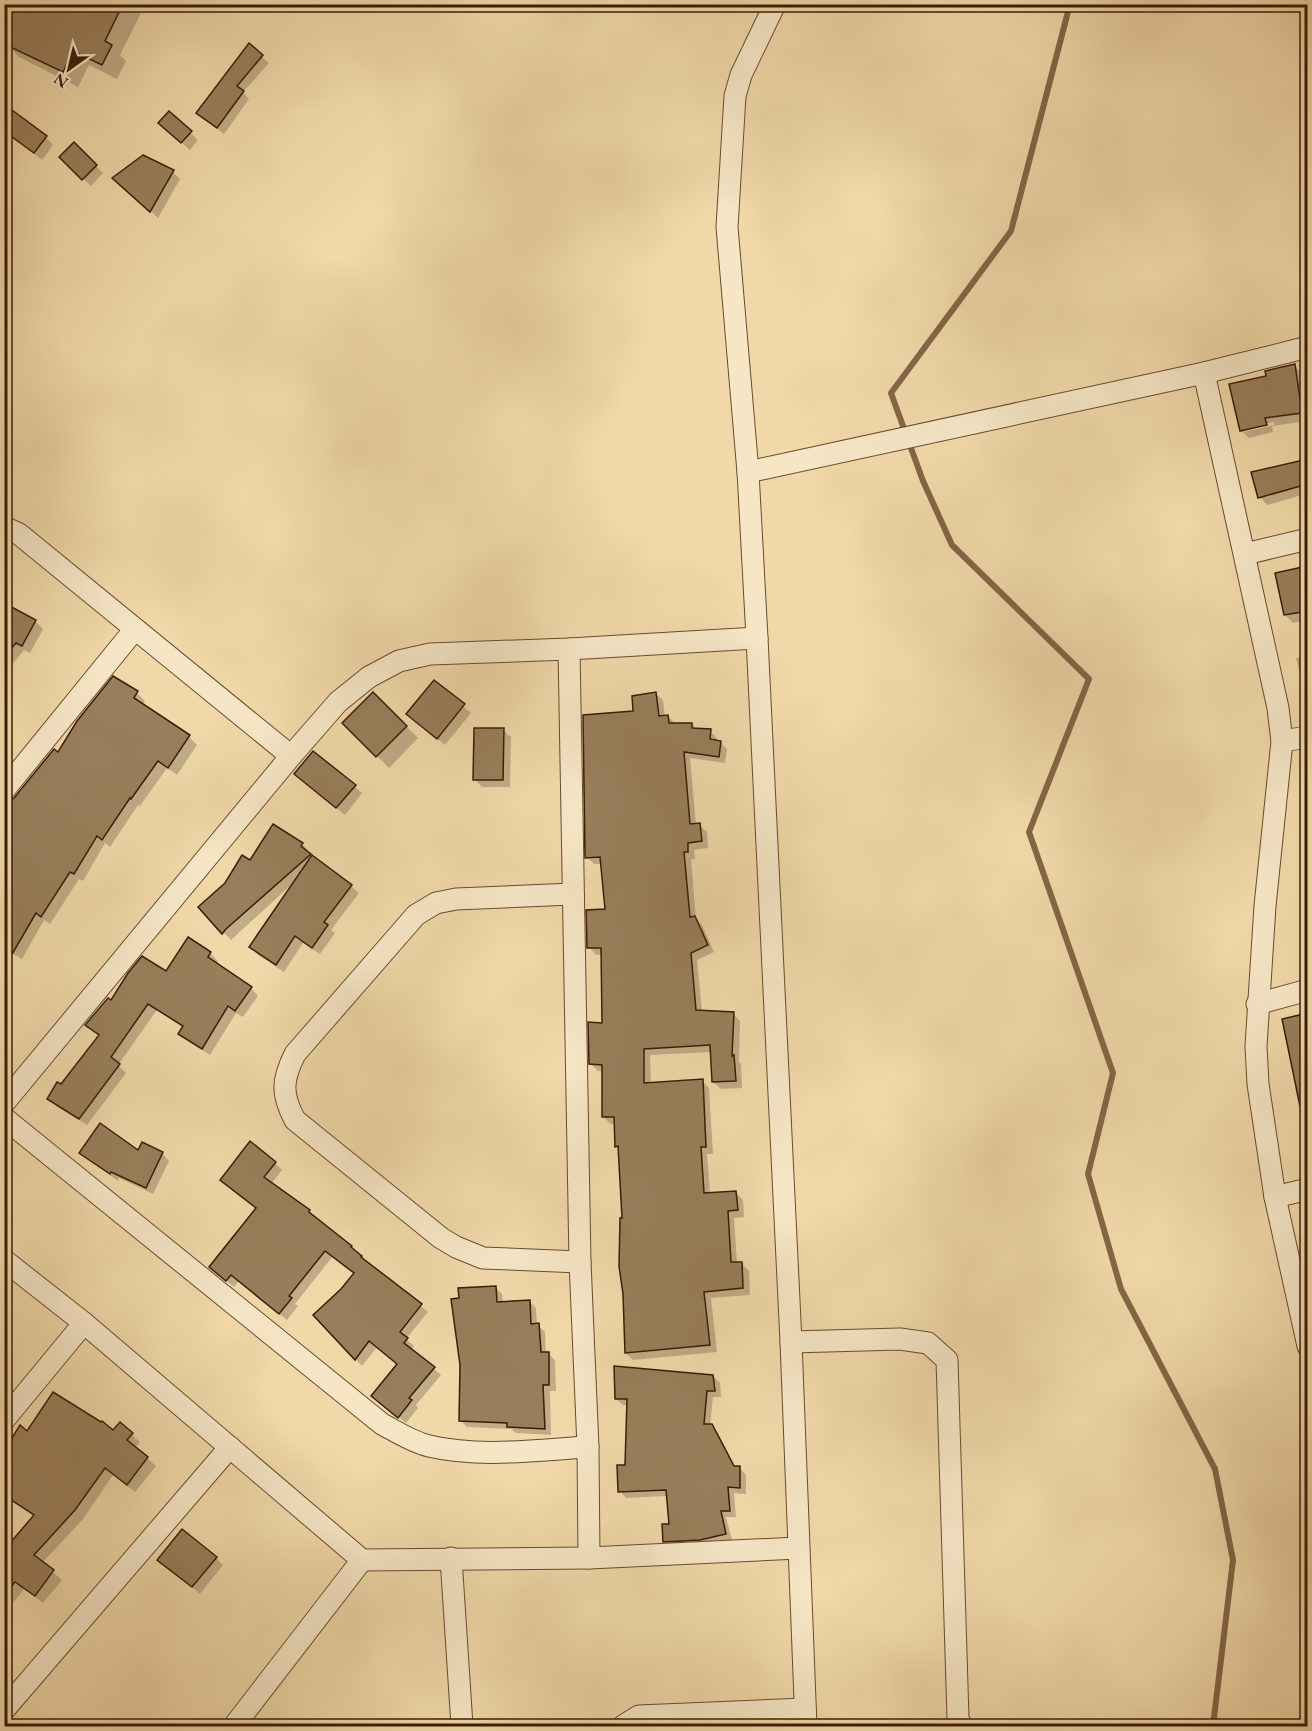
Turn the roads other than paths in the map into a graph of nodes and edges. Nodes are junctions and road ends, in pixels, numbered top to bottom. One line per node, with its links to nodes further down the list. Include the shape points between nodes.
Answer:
1 (776, 4): 4 (street, via 741,75 735,96 728,226)
2 (1308, 347): 3 (street)
3 (1204, 373): 4 (street); 7 (street)
4 (747, 472): 9 (street)
5 (4, 527): 8 (street, via 19,534)
6 (1308, 539): 7 (street)
7 (1245, 555): 12 (street)
8 (135, 629): 13 (street); 14 (street)
9 (757, 638): 10 (street); 25 (street)
10 (570, 649): 13 (street, via 430,654 399,661 369,677 338,702); 15 (street)
11 (1308, 737): 12 (street)
12 (1282, 741): 17 (street)
13 (291, 756): 18 (street)
14 (4, 789)
15 (573, 894): 23 (street); 23 (street, via 456,899 436,903 416,915 295,1054 287,1071 284,1093 295,1120 456,1247 483,1258)
16 (1308, 990): 17 (street)
17 (1257, 1004): 21 (street, via 1258,1084)
18 (4, 1103)
19 (4, 1118): 29 (street, via 382,1424 403,1436 427,1446 475,1453)
20 (1308, 1189): 21 (street)
21 (1275, 1197): 26 (street)
22 (4, 1260): 24 (street)
23 (580, 1262): 29 (street)
24 (84, 1323): 27 (street); 28 (street)
25 (791, 1342): 30 (street); 39 (street, via 900,1339 928,1343 947,1360)
26 (1308, 1346)
27 (4, 1420)
28 (230, 1447): 33 (street); 34 (street)
29 (588, 1447): 32 (street)
30 (798, 1548): 32 (street); 35 (street)
31 (451, 1558): 32 (street); 33 (street); 37 (street)
32 (588, 1558)
33 (362, 1560): 36 (street)
34 (4, 1710)
35 (805, 1718): 38 (street, via 639,1716)
36 (234, 1726)
37 (462, 1726)
38 (623, 1726)
39 (961, 1726)

